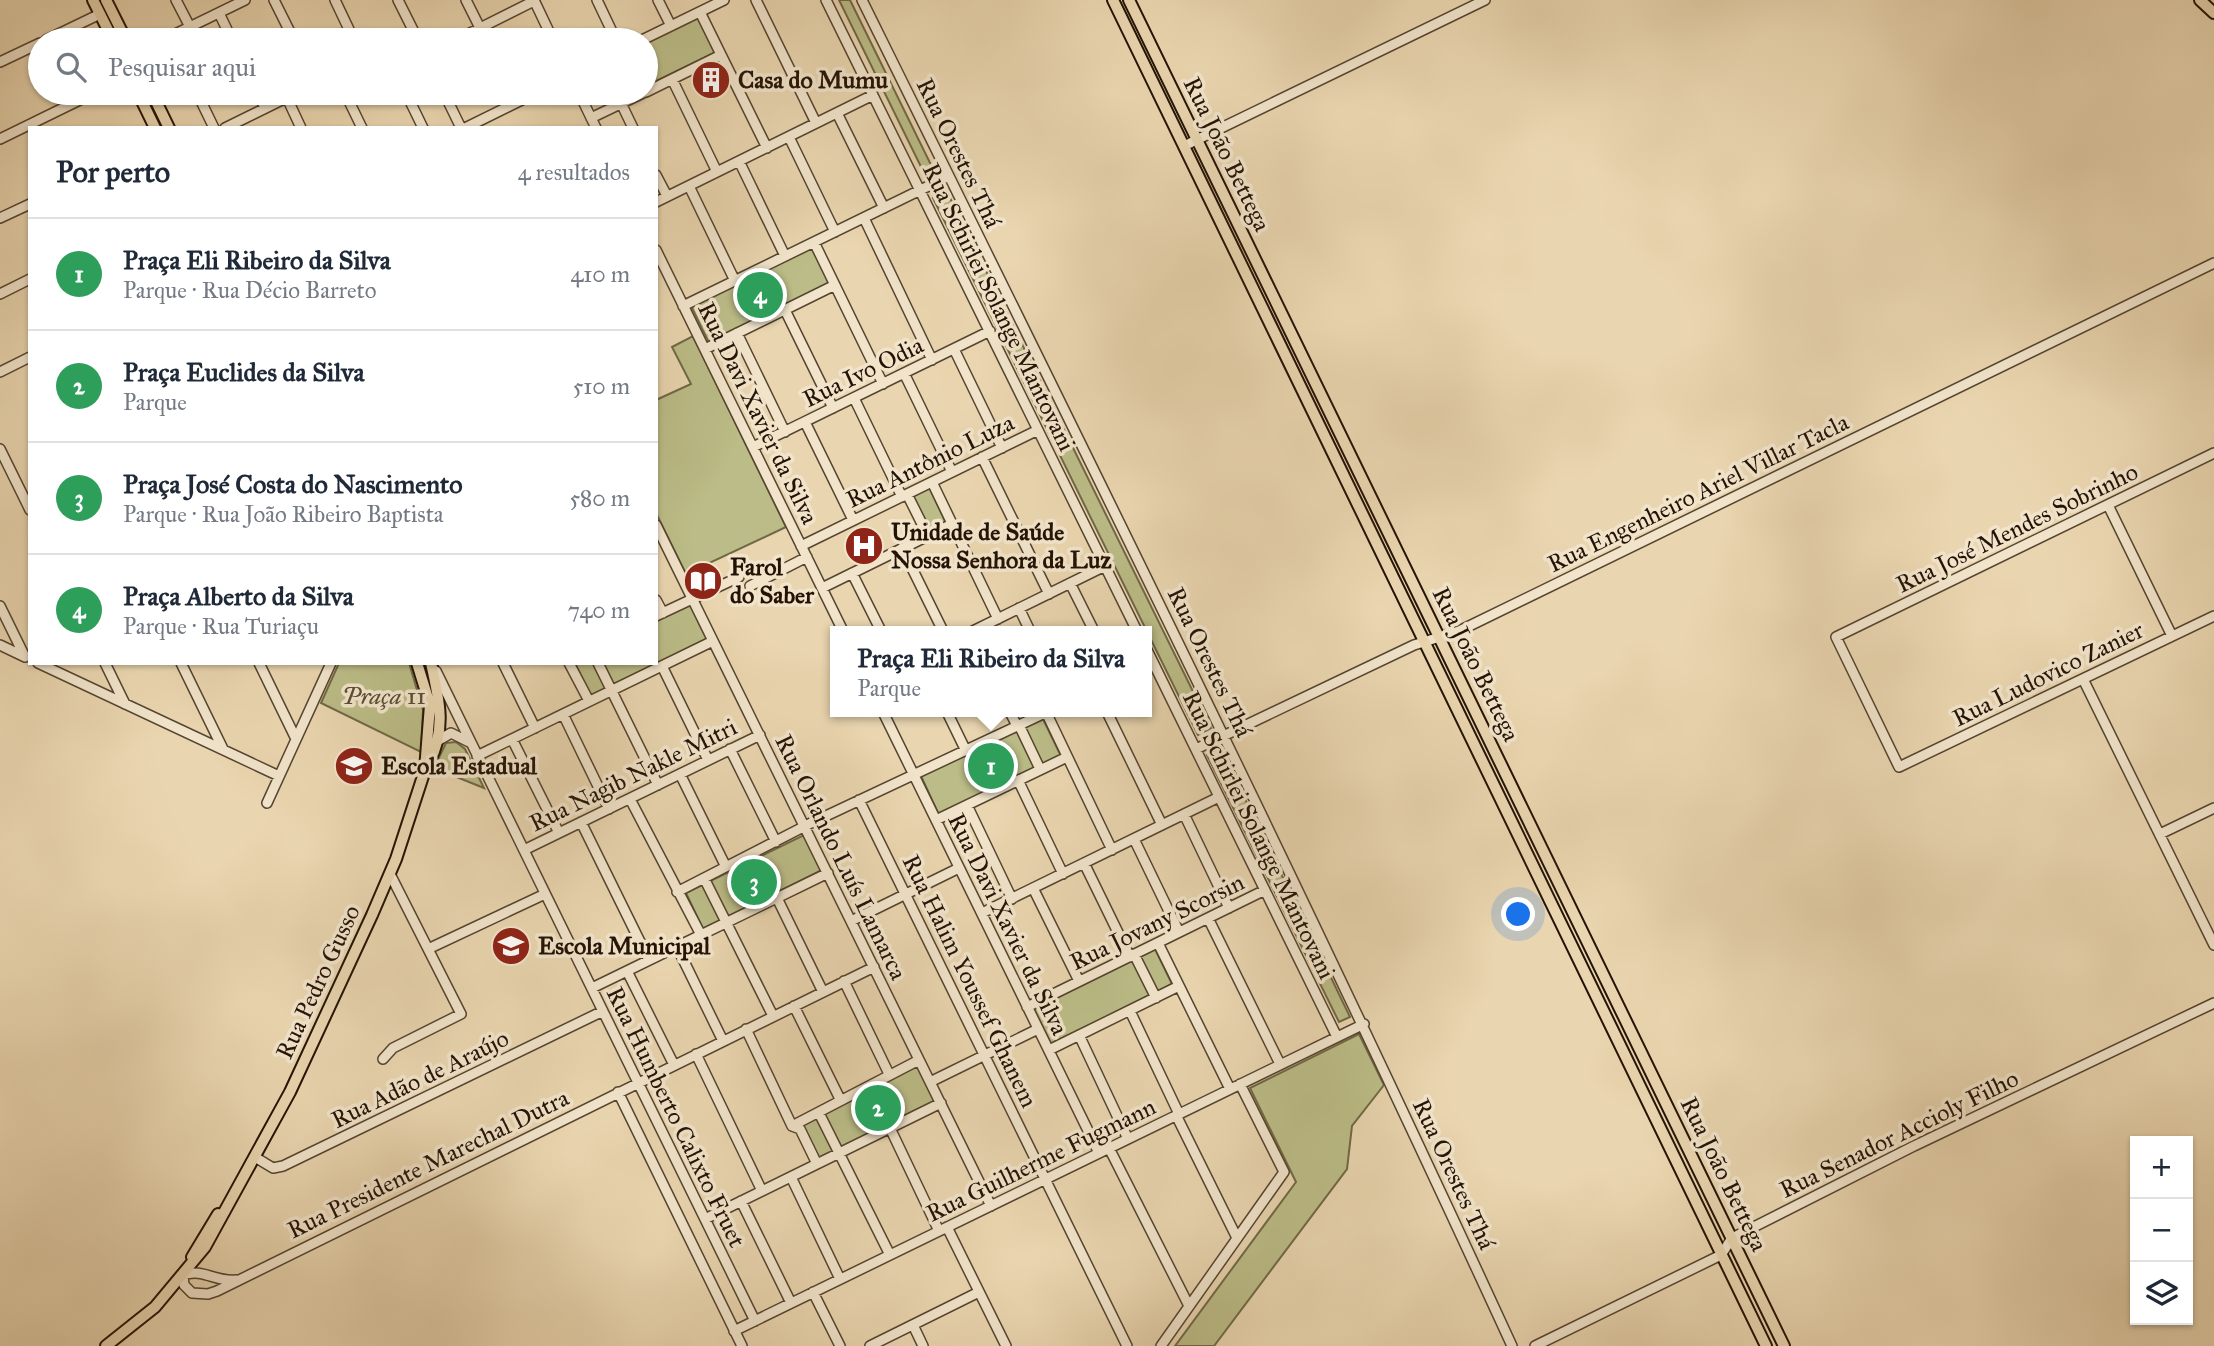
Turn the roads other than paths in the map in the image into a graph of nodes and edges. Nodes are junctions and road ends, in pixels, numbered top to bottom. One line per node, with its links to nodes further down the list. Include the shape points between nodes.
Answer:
1 (93, 0): 23 (main road)
2 (106, 0): 28 (main road)
3 (176, 0): 25 (street)
4 (244, 0): 22 (street)
5 (274, 0): 30 (street)
6 (335, 0): 31 (street)
7 (398, 0): 32 (street)
8 (466, 0): 33 (street)
9 (597, 0): 36 (street)
10 (659, 0): 24 (street)
11 (722, 0): 21 (street)
12 (756, 0): 61 (street)
13 (827, 0): 43 (street, Rua Schirlei Solange Mantovani)
14 (862, 0): 80 (street, Rua Orestes Thá)
15 (1113, 0): 76 (main road, Rua João Bettega)
16 (1129, 0): 75 (main road, Rua João Bettega)
17 (1485, 0): 75 (street)
18 (2200, 0): 20 (main road)
19 (534, 1): 34 (street); 35 (street)
20 (2212, 8)
21 (699, 12): 24 (street); 39 (street)
22 (219, 13): 25 (street); 29 (street)
23 (100, 14): 26 (street); 27 (main road)
24 (671, 26): 37 (street)
25 (190, 27)
26 (71, 28)
27 (107, 28)
28 (120, 28)
29 (226, 28)
30 (288, 28)
31 (348, 28)
32 (412, 28)
33 (480, 28)
34 (482, 28)
35 (547, 28)
36 (610, 28)
37 (658, 32)
38 (28, 49): 40 (street)
39 (721, 55): 41 (street); 77 (street)
40 (0, 62)
41 (672, 79): 42 (street); 79 (street)
42 (658, 86)
43 (873, 95): 59 (street); 83 (street, Rua Schirlei Solange Mantovani)
44 (69, 105): 74 (street)
45 (144, 105): 63 (main road)
46 (158, 105): 64 (main road)
47 (203, 105): 65 (street)
48 (264, 105): 58 (street)
49 (271, 105): 58 (street)
50 (291, 105): 66 (street)
51 (351, 105): 67 (street)
52 (412, 105): 68 (street)
53 (451, 105): 69 (street)
54 (512, 105): 70 (street)
55 (585, 105): 60 (street)
56 (617, 105): 60 (street)
57 (622, 105): 72 (street)
58 (265, 108): 62 (street)
59 (838, 113): 61 (street); 87 (street)
60 (592, 118): 71 (street)
61 (816, 124): 73 (street)
62 (239, 125)
63 (154, 126)
64 (168, 126)
65 (213, 126)
66 (300, 126)
67 (361, 126)
68 (422, 126)
69 (462, 126)
70 (467, 126)
71 (595, 126)
72 (632, 126)
73 (789, 137): 77 (street); 90 (street)
74 (0, 139)
75 (1197, 140): 76 (street); 110 (main road, Rua João Bettega)
76 (1184, 146): 111 (main road, Rua João Bettega)
77 (767, 148): 78 (street)
78 (739, 162): 79 (street); 93 (street)
79 (717, 172): 82 (street)
80 (949, 176): 83 (street); 187 (street, Rua Orestes Thá)
81 (658, 178): 84 (street)
82 (689, 186): 84 (street); 96 (street)
83 (920, 191): 87 (street); 101 (street, Rua Schirlei Solange Mantovani)
84 (667, 197): 85 (street)
85 (658, 201)
86 (28, 205): 88 (street)
87 (884, 208): 89 (street)
88 (0, 218)
89 (864, 218): 90 (street); 106 (street)
90 (835, 232): 91 (street)
91 (814, 242): 93 (street); 97 (street)
92 (658, 254): 99 (street, Rua Davi Xavier da Silva)
93 (785, 256): 96 (street)
94 (2214, 263): 155 (street, Rua Engenheiro Ariel Villar Tacla)
95 (28, 280): 98 (street)
96 (735, 281): 99 (street)
97 (835, 285): 100 (street); 109 (street)
98 (0, 294)
99 (683, 306): 103 (street, Rua Davi Xavier da Silva)
100 (786, 310): 102 (street); 113 (street)
101 (990, 331): 104 (street, Rua Ivo Odia); 115 (street, Rua Schirlei Solange Mantovani)
102 (737, 333): 103 (street); 116 (street)
103 (705, 349): 117 (street, Rua Davi Xavier da Silva)
104 (954, 349): 106 (street, Rua Ivo Odia); 118 (street)
105 (28, 358): 107 (street)
106 (932, 360): 108 (street, Rua Ivo Odia)
107 (0, 372)
108 (904, 373): 109 (street, Rua Ivo Odia); 122 (street)
109 (883, 384): 112 (street, Rua Ivo Odia)
110 (1317, 385): 111 (main road); 155 (main road, Rua João Bettega)
111 (1303, 391): 157 (main road, Rua João Bettega)
112 (854, 398): 113 (street, Rua Ivo Odia); 124 (street)
113 (833, 408): 114 (street, Rua Ivo Odia)
114 (805, 422): 116 (street, Rua Ivo Odia); 127 (street)
115 (1038, 430): 118 (street, Rua Antônio Luza); 134 (street, Rua Schirlei Solange Mantovani)
116 (785, 432): 117 (street, Rua Ivo Odia)
117 (753, 447): 131 (street, Rua Davi Xavier da Silva)
118 (1002, 448): 121 (street, Rua Antônio Luza)
119 (0, 449): 126 (street)
120 (2214, 453): 125 (street, Rua José Mendes Sobrinho)
121 (982, 457): 122 (street, Rua Antônio Luza); 140 (street)
122 (953, 472): 123 (street, Rua Antônio Luza)
123 (932, 482): 124 (street, Rua Antônio Luza); 128 (street)
124 (904, 495): 127 (street, Rua Antônio Luza); 130 (street)
125 (2108, 505): 154 (street); 199 (street, Rua José Mendes Sobrinho, via 1836,637)
126 (28, 506)
127 (853, 520): 131 (street, Rua Antônio Luza)
128 (952, 524): 130 (street); 146 (street)
129 (658, 529): 141 (street, Rua Orlando Luís Lamarca)
130 (928, 536): 132 (street)
131 (801, 546): 133 (street, Rua Davi Xavier da Silva)
132 (902, 548): 135 (street); 149 (street)
133 (807, 558): 138 (street); 139 (street, Rua Davi Xavier da Silva)
134 (1105, 566): 137 (street); 153 (street, Rua Schirlei Solange Mantovani)
135 (852, 573): 139 (street); 148 (street)
136 (739, 577): 141 (street)
137 (1070, 583): 140 (street); 152 (street)
138 (750, 586)
139 (822, 588): 147 (street, Rua Davi Xavier da Silva)
140 (1049, 594): 143 (street)
141 (693, 598): 144 (street); 156 (street, Rua Orlando Luís Lamarca)
142 (0, 606): 159 (street)
143 (1019, 608): 146 (street); 151 (street)
144 (659, 615)
145 (2214, 616): 154 (street, Rua Ludovico Zanier)
146 (998, 619): 150 (street)
147 (841, 626)
148 (878, 626)
149 (941, 626)
150 (983, 626)
151 (1028, 626)
152 (1092, 626)
153 (1135, 626)
154 (2172, 636): 173 (street, Rua Ludovico Zanier)
155 (1440, 639): 157 (street, Rua Engenheiro Ariel Villar Tacla); 246 (main road, Rua João Bettega)
156 (713, 641): 171 (street); 186 (street, Rua Orlando Luís Lamarca)
157 (1424, 641): 187 (street, Rua Engenheiro Ariel Villar Tacla); 251 (main road, Rua João Bettega)
158 (0, 645): 159 (street)
159 (27, 658)
160 (42, 665): 176 (street)
161 (106, 665): 176 (street)
162 (182, 665): 192 (street)
163 (260, 665): 188 (street)
164 (330, 665): 188 (street)
165 (418, 665): 201 (main road, Rua Pedro Gusso, via 430,705)
166 (431, 665): 190 (main road, Rua Pedro Gusso, via 440,707)
167 (432, 665): 191 (street, Rua Humberto Calixto Fruet)
168 (504, 665): 185 (street)
169 (570, 665): 175 (street)
170 (599, 665): 174 (street)
171 (662, 666): 174 (street); 198 (street)
172 (1152, 668): 194 (street, Rua Schirlei Solange Mantovani)
173 (2083, 678): 199 (street, Rua Ludovico Zanier); 220 (street)
174 (612, 690): 175 (street); 206 (street)
175 (589, 701): 177 (street)
176 (125, 704): 192 (street)
177 (564, 714): 185 (street); 213 (street)
178 (885, 717): 204 (street, Rua Davi Xavier da Silva)
179 (949, 717): 195 (street)
180 (1013, 717): 184 (street)
181 (1037, 717): 184 (street)
182 (1049, 717): 197 (street)
183 (1109, 717): 217 (street)
184 (1018, 726): 195 (street); 200 (street)
185 (535, 728): 189 (street)
186 (760, 735): 193 (street, Rua Nagib Nakle Mitri); 218 (street, Rua Orlando Luís Lamarca)
187 (1225, 735): 194 (street, Rua Engenheiro Ariel Villar Tacla); 270 (street, Rua Orestes Thá)
188 (296, 739): 203 (street)
189 (512, 739): 196 (street); 219 (street)
190 (439, 740): 191 (street, via 451,733); 201 (main road, Rua Pedro Gusso)
191 (471, 743): 196 (street, Rua Humberto Calixto Fruet)
192 (223, 749): 203 (street)
193 (730, 749): 198 (street, Rua Nagib Nakle Mitri); 222 (street)
194 (1196, 749): 207 (street, Rua Schirlei Solange Mantovani)
195 (966, 751): 204 (street)
196 (477, 756): 223 (street, Rua Humberto Calixto Fruet)
197 (1066, 757): 200 (street); 224 (street)
198 (708, 760): 202 (street, Rua Nagib Nakle Mitri)
199 (1899, 767)
200 (1040, 769): 205 (street)
201 (425, 770): 229 (main road, Rua Pedro Gusso)
202 (680, 774): 206 (street, Rua Nagib Nakle Mitri); 226 (street)
203 (279, 776): 210 (street)
204 (914, 776): 209 (street); 215 (street, Rua Davi Xavier da Silva)
205 (1018, 780): 211 (street); 230 (street)
206 (658, 785): 208 (street, Rua Nagib Nakle Mitri)
207 (1219, 797): 214 (street); 233 (street, Rua Schirlei Solange Mantovani)
208 (629, 799): 213 (street, Rua Nagib Nakle Mitri); 234 (street)
209 (859, 800): 218 (street); 236 (street, Rua Halim Youssef Ghanem)
210 (267, 803)
211 (967, 805): 215 (street); 238 (street)
212 (2214, 808): 220 (street)
213 (609, 809): 216 (street, Rua Nagib Nakle Mitri)
214 (1184, 814): 217 (street); 239 (street)
215 (936, 820): 227 (street, Rua Davi Xavier da Silva)
216 (581, 822): 219 (street, Rua Nagib Nakle Mitri); 254 (street)
217 (1162, 825): 221 (street)
218 (805, 828): 222 (street); 228 (street, Rua Orlando Luís Lamarca)
219 (559, 833): 223 (street, Rua Nagib Nakle Mitri)
220 (2160, 834): 248 (street)
221 (1134, 839): 224 (street); 244 (street)
222 (776, 842): 226 (street)
223 (524, 850): 235 (street, Rua Humberto Calixto Fruet)
224 (1112, 850): 225 (street)
225 (1084, 863): 230 (street); 252 (street)
226 (726, 867): 231 (street)
227 (959, 868): 236 (street); 240 (street, Rua Davi Xavier da Silva)
228 (828, 873): 237 (street); 242 (street, Rua Orlando Luís Lamarca)
229 (390, 874): 250 (street); 299 (main road, Rua Pedro Gusso, via 299,1074)
230 (1063, 874): 232 (street)
231 (704, 878): 234 (street); 243 (street)
232 (1033, 888): 238 (street); 259 (street)
233 (1265, 890): 239 (street, Rua Jovany Scorsin); 274 (street, Rua Schirlei Solange Mantovani)
234 (677, 892): 245 (street)
235 (545, 894): 250 (street); 261 (street, Rua Humberto Calixto Fruet)
236 (906, 894): 242 (street); 278 (street, Rua Halim Youssef Ghanem)
237 (777, 898): 243 (street); 262 (street)
238 (1012, 899): 240 (street)
239 (1229, 908): 241 (street, Rua Jovany Scorsin)
240 (982, 914): 266 (street, Rua Davi Xavier da Silva)
241 (1208, 918): 244 (street, Rua Jovany Scorsin); 281 (street)
242 (851, 921): 255 (street, Rua Orlando Luís Lamarca)
243 (726, 922): 245 (street); 269 (street)
244 (1179, 932): 247 (street, Rua Jovany Scorsin)
245 (701, 935): 249 (street)
246 (1587, 942): 251 (main road); 253 (main road, Rua João Bettega)
247 (1158, 943): 252 (street, Rua Jovany Scorsin); 260 (street)
248 (2214, 945)
249 (677, 947): 254 (street); 275 (street)
250 (428, 949): 279 (street, via 461,1014 393,1048)
251 (1573, 949): 256 (main road, Rua João Bettega)
252 (1132, 956): 259 (street, Rua Jovany Scorsin); 263 (street)
253 (1596, 959): 256 (main road); 309 (main road, Rua João Bettega)
254 (649, 960): 257 (street)
255 (874, 967): 258 (street, Rua Presidente Marechal Dutra); 280 (street, Rua Orlando Luís Lamarca)
256 (1582, 967): 311 (main road, Rua João Bettega)
257 (627, 971): 261 (street); 282 (street)
258 (844, 981): 262 (street, Rua Presidente Marechal Dutra); 283 (street)
259 (1079, 981): 266 (street, Rua Jovany Scorsin)
260 (1180, 986): 263 (street); 287 (street)
261 (592, 988): 268 (street, Rua Humberto Calixto Fruet)
262 (823, 992): 265 (street, Rua Presidente Marechal Dutra)
263 (1156, 998): 267 (street)
264 (2214, 1003): 309 (street, Rua Senador Accioly Filho)
265 (794, 1006): 269 (street, Rua Presidente Marechal Dutra); 289 (street)
266 (1027, 1007): 271 (street, Rua Davi Xavier da Silva)
267 (1129, 1010): 273 (street); 292 (street)
268 (603, 1011): 284 (street, Rua Humberto Calixto Fruet); 299 (street, Rua Adão de Araújo, via 283,1166 273,1168)
269 (773, 1016): 272 (street, Rua Presidente Marechal Dutra)
270 (1364, 1024): 274 (street, Rua Guilherme Fugmann); 330 (street, Rua Orestes Thá)
271 (1038, 1029): 276 (street, Rua Davi Xavier da Silva); 278 (street)
272 (746, 1030): 275 (street, Rua Presidente Marechal Dutra); 293 (street)
273 (1079, 1035): 276 (street); 295 (street)
274 (1337, 1037): 281 (street, Rua Guilherme Fugmann)
275 (723, 1041): 277 (street, Rua Presidente Marechal Dutra)
276 (1049, 1050): 298 (street, Rua Davi Xavier da Silva)
277 (696, 1054): 282 (street, Rua Presidente Marechal Dutra); 303 (street)
278 (985, 1055): 285 (street); 302 (street, Rua Halim Youssef Ghanem)
279 (383, 1059)
280 (919, 1060): 283 (street); 285 (street, Rua Orlando Luís Lamarca)
281 (1280, 1064): 286 (street, Rua Guilherme Fugmann)
282 (674, 1065): 284 (street, Rua Presidente Marechal Dutra)
283 (889, 1074): 289 (street)
284 (638, 1082): 288 (street, Rua Presidente Marechal Dutra); 306 (street, Rua Humberto Calixto Fruet)
285 (930, 1082): 290 (street, Rua Orlando Luís Lamarca)
286 (1240, 1084): 287 (street, Rua Guilherme Fugmann); 308 (street, via 1284,1172)
287 (1230, 1089): 292 (street, Rua Guilherme Fugmann)
288 (618, 1092): 314 (street, Rua Presidente Marechal Dutra); 321 (street)
289 (840, 1099): 291 (street)
290 (941, 1103): 294 (street); 305 (street, Rua Orlando Luís Lamarca)
291 (819, 1113): 293 (street); 297 (street)
292 (1177, 1114): 295 (street, Rua Guilherme Fugmann); 308 (street)
293 (792, 1126): 300 (street, via 800,1129)
294 (890, 1128): 297 (street); 307 (street)
295 (1128, 1139): 296 (street, Rua Guilherme Fugmann)
296 (1109, 1148): 298 (street, Rua Guilherme Fugmann); 318 (street)
297 (839, 1153): 300 (street); 310 (street)
298 (1099, 1153): 302 (street, Rua Guilherme Fugmann)
299 (254, 1157): 312 (main road, Rua Pedro Gusso)
300 (817, 1164): 301 (street)
301 (791, 1177): 303 (street); 313 (street)
302 (1046, 1179): 305 (street, Rua Guilherme Fugmann); 328 (street, Rua Halim Youssef Ghanem)
303 (762, 1191): 304 (street)
304 (741, 1201): 306 (street); 317 (street)
305 (991, 1206): 307 (street, Rua Guilherme Fugmann)
306 (705, 1219): 319 (street, Rua Humberto Calixto Fruet)
307 (943, 1229): 310 (street, Rua Guilherme Fugmann); 316 (street)
308 (1237, 1238): 318 (street)
309 (1732, 1238): 311 (street); 333 (main road, Rua João Bettega)
310 (890, 1255): 313 (street, Rua Guilherme Fugmann)
311 (1721, 1255): 331 (street); 332 (main road, Rua João Bettega)
312 (183, 1275): 314 (street, via 198,1271 218,1281); 314 (street, Rua Presidente Marechal Dutra, via 187,1290 198,1294 217,1291); 322 (main road, Rua Pedro Gusso, via 155,1307)
313 (840, 1279): 315 (street, Rua Guilherme Fugmann)
314 (236, 1280)
315 (813, 1292): 317 (street, Rua Guilherme Fugmann); 324 (street)
316 (979, 1292): 320 (street); 327 (street)
317 (791, 1303): 319 (street, Rua Guilherme Fugmann)
318 (1189, 1306): 329 (street)
319 (755, 1321): 321 (street, Rua Guilherme Fugmann)
320 (913, 1325): 325 (street); 326 (street)
321 (734, 1331): 323 (street)
322 (106, 1346)
323 (742, 1346)
324 (840, 1346)
325 (870, 1346)
326 (923, 1346)
327 (1006, 1346)
328 (1127, 1346)
329 (1161, 1346)
330 (1512, 1346)
331 (1535, 1346)
332 (1766, 1346)
333 (1784, 1346)

